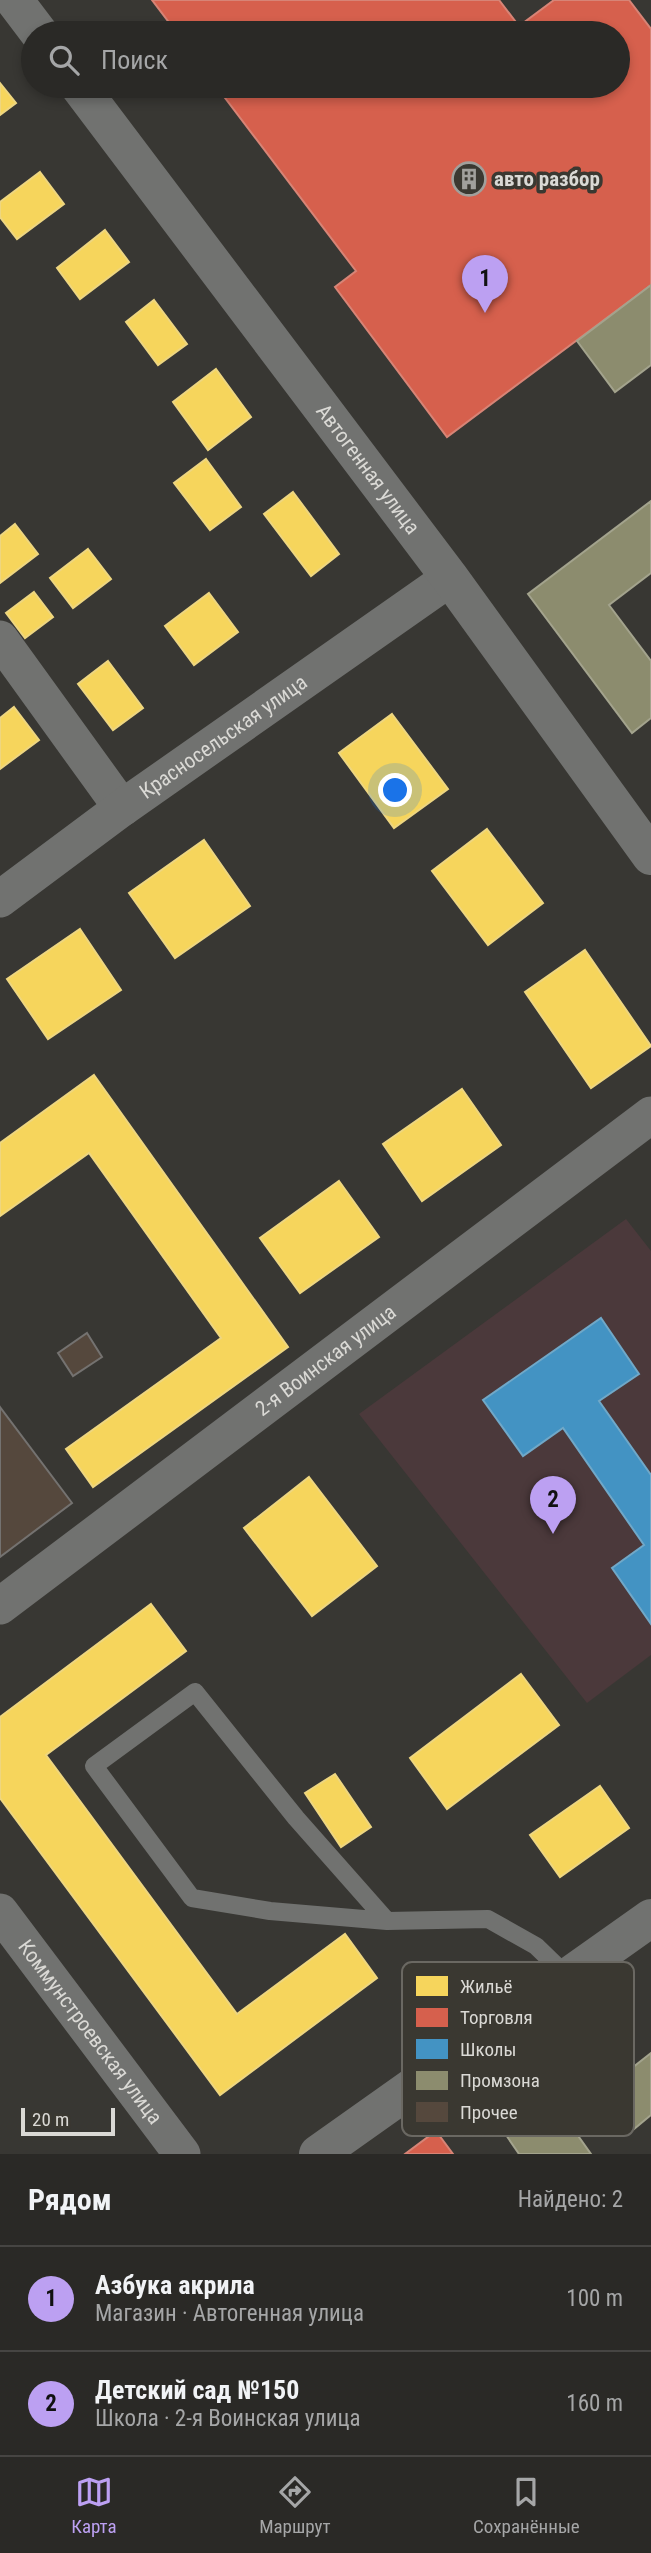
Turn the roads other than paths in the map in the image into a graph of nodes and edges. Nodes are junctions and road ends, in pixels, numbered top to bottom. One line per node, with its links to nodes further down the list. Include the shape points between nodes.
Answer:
1 (14, 0): 2 (street)
2 (30, 21)
3 (88, 98): 4 (street, Автогенная улица)
4 (450, 578): 6 (street, Красносельская улица); 7 (street, Автогенная улица)
5 (0, 639): 6 (street)
6 (122, 808): 8 (street, Красносельская улица)
7 (651, 856)
8 (0, 899)
9 (651, 1115): 10 (street, 2-я Воинская улица)
10 (0, 1606)
11 (0, 1912): 17 (street, Коммунстроевская улица)
12 (651, 1918): 15 (street)
13 (387, 1921): 13 (lane, via 270,1911 192,1898 94,1766 195,1692 296,1818); 14 (lane, via 488,1919 536,1946)
14 (553, 1962)
15 (589, 1962)
16 (402, 2095): 18 (street)
17 (182, 2154)
18 (318, 2154)

